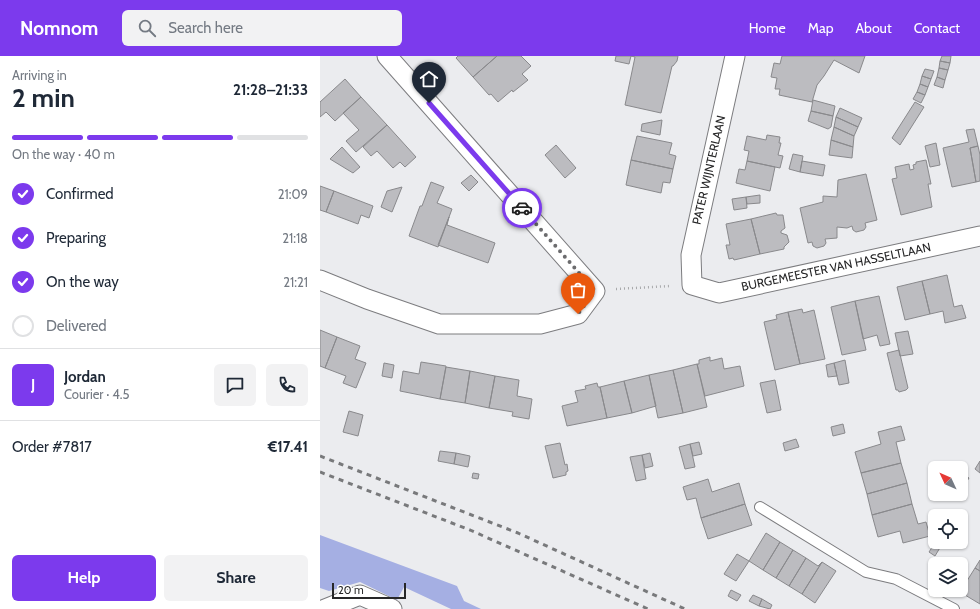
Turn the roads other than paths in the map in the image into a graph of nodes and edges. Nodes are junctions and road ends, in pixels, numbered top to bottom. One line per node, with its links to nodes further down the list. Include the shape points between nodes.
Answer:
1 (387, 56): 4 (street, via 595,291 578,314 540,324 440,324)
2 (735, 56): 5 (street, PATER WIJNTERLAAN, via 691,255)
3 (980, 236): 5 (street, BURGEMEESTER VAN HASSELTLAAN, via 720,293)
4 (320, 280)
5 (692, 285)
6 (760, 507): 9 (lane, via 866,572 896,579)
7 (325, 609): 8 (street, via 360,595)
8 (392, 609)
9 (954, 609)

